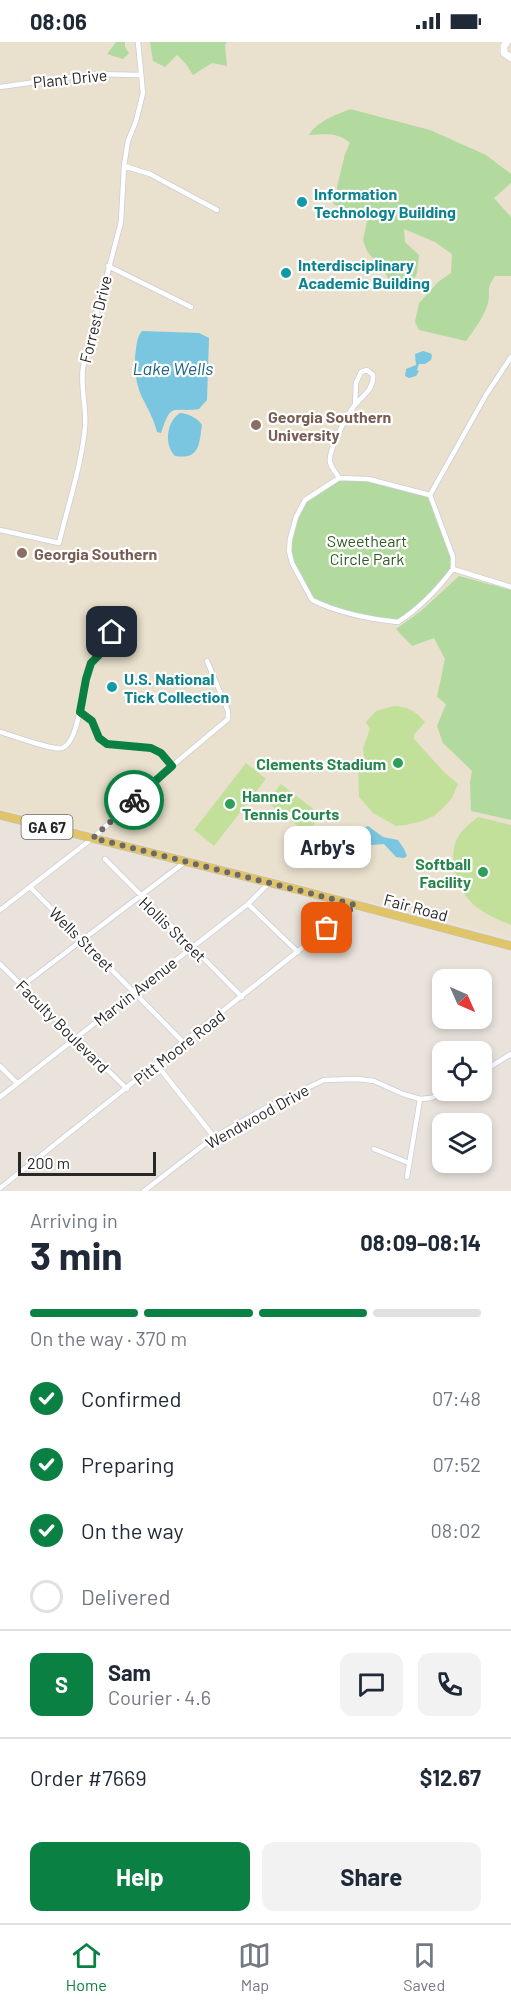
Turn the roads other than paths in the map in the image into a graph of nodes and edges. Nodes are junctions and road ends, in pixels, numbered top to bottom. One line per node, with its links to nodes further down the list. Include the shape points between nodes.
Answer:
1 (138, 42): 4 (street, Forrest Drive)
2 (506, 42): 3 (street, via 504,53)
3 (511, 58)
4 (141, 75): 5 (street, Plant Drive, via 92,74); 6 (street, Forrest Drive, via 143,93)
5 (0, 87)
6 (124, 166): 7 (street, via 150,174); 8 (street, Forrest Drive, via 121,222)
7 (217, 210)
8 (108, 266): 9 (street); 14 (street, Forrest Drive, via 83,367 84,438 59,543)
9 (191, 307)
10 (511, 357): 13 (street)
11 (355, 405): 11 (street, via 374,381 367,370 361,372 356,383); 12 (street, via 331,454 330,461)
12 (339, 478): 13 (street, via 368,479); 15 (street, via 305,500 290,540 292,563 312,600 353,615 398,622 429,597)
13 (430, 495): 15 (street, via 453,556)
14 (0, 530)
15 (453, 569): 16 (street)
16 (511, 587)
17 (112, 632): 19 (street, via 107,647 91,663)
18 (207, 661): 21 (street, via 228,719)
19 (80, 712): 20 (street, via 70,742 62,748); 21 (street, via 92,721 99,738 107,744 151,748)
20 (0, 732)
21 (172, 766): 23 (street)
22 (0, 815): 23 (main road, Fair Road / GA 67)
23 (93, 838): 25 (main road, Fair Road / GA 67); 27 (street)
24 (105, 859): 28 (street, Hollis Street)
25 (185, 862): 26 (main road, Fair Road / GA 67); 28 (street)
26 (269, 883): 29 (street, Marvin Avenue); 30 (main road, Fair Road / GA 67)
27 (30, 887): 31 (street); 32 (street, Wells Street)
28 (140, 896): 32 (street); 33 (street, Hollis Street)
29 (248, 903): 33 (street, Marvin Avenue); 35 (street)
30 (356, 905): 34 (main road, Fair Road / GA 67); 35 (street, Pitt Moore Road)
31 (0, 910)
32 (82, 940): 37 (street); 38 (street, Wells Street)
33 (191, 946): 38 (street, Marvin Avenue); 39 (street, Hollis Street)
34 (511, 946)
35 (298, 951): 39 (street, Pitt Moore Road)
36 (0, 964): 37 (street, Faculty Boulevard)
37 (23, 985): 40 (street, Faculty Boulevard)
38 (134, 992): 40 (street, Marvin Avenue); 41 (street, Wells Street)
39 (242, 997): 41 (street, Pitt Moore Road)
40 (75, 1038): 46 (street, Marvin Avenue); 47 (street, Faculty Boulevard)
41 (184, 1043): 43 (street, Pitt Moore Road)
42 (511, 1054): 45 (street)
43 (157, 1065): 47 (street, Pitt Moore Road); 51 (street)
44 (0, 1066): 46 (street)
45 (492, 1066)
46 (17, 1083): 48 (street, Marvin Avenue)
47 (127, 1089): 55 (street, Pitt Moore Road)
48 (0, 1097)
49 (432, 1097): 50 (street)
50 (420, 1099): 51 (street, Wendwood Drive, via 374,1081 324,1080); 53 (street)
51 (214, 1137): 56 (street, Wendwood Drive)
52 (374, 1149): 53 (street)
53 (409, 1163): 54 (street)
54 (407, 1177)
55 (0, 1188)
56 (144, 1191)

